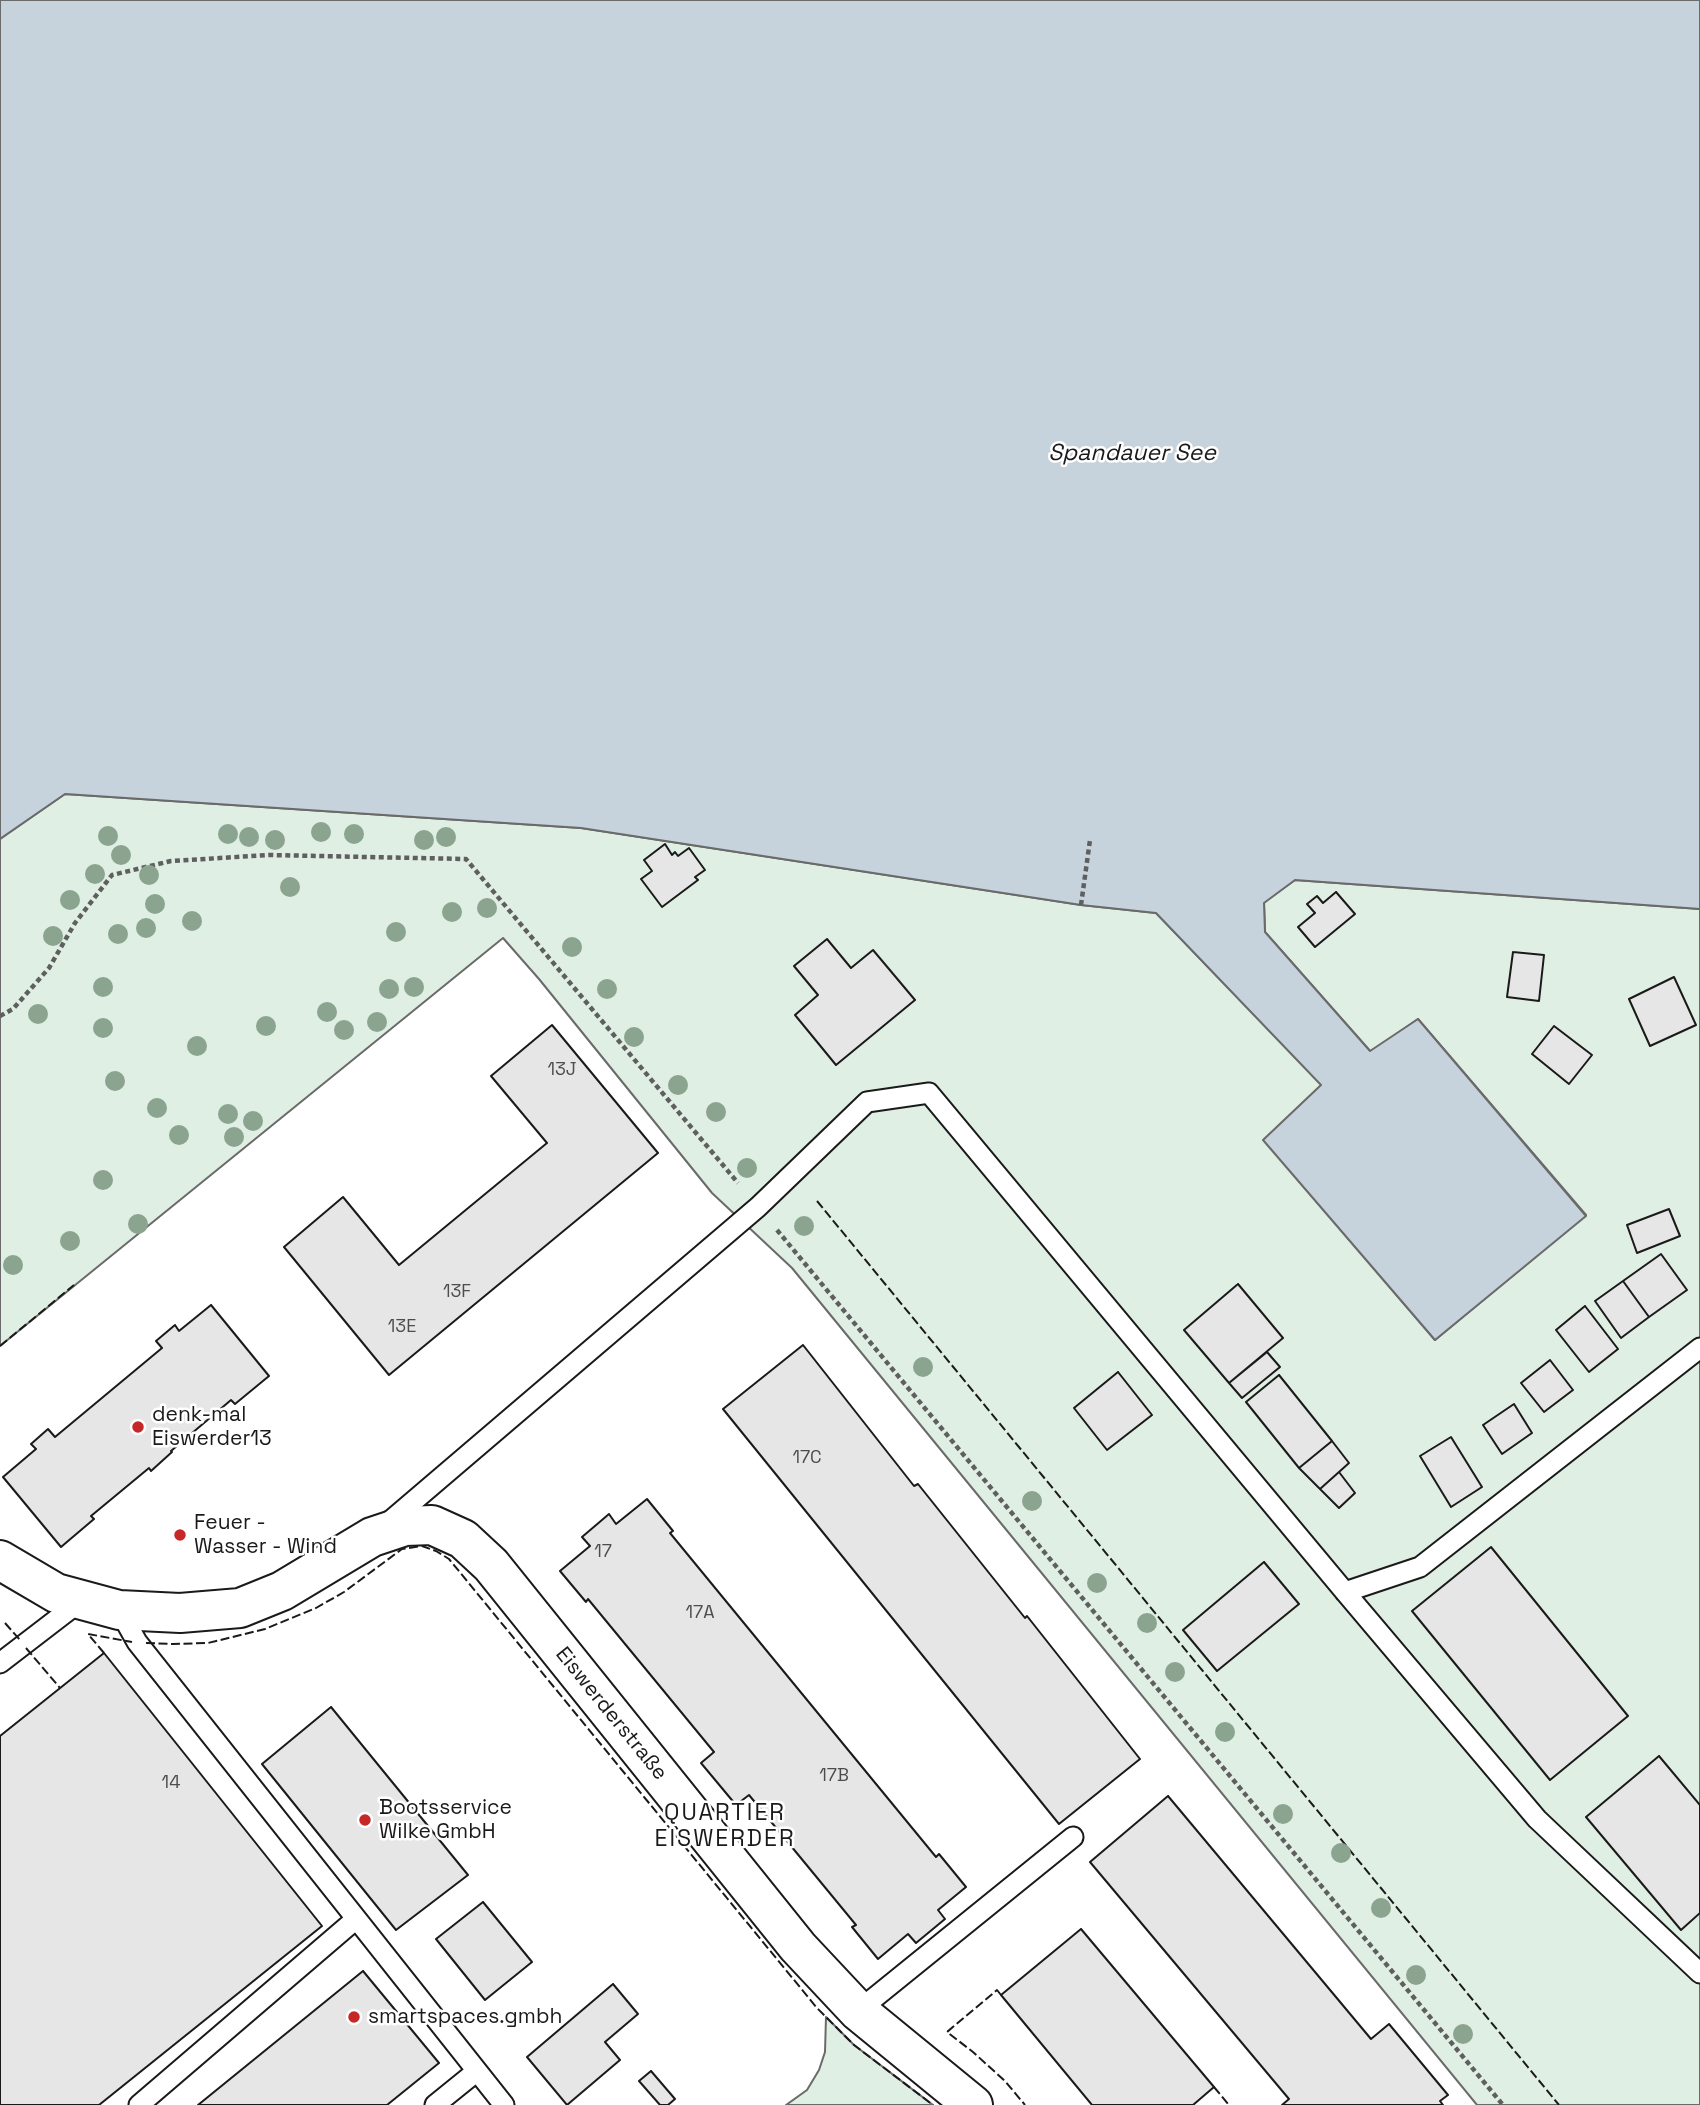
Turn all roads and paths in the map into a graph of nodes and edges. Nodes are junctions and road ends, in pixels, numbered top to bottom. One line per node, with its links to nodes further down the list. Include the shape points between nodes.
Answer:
1 (1090, 840): 2 (path)
2 (1081, 905)
3 (0, 1016): 4 (path, via 13,1009 49,968 75,923 112,875 172,861 269,855 466,859)
4 (758, 1207): 6 (lane, Eiswerderstraße); 8 (lane, Eiswerderstraße, via 867,1102 929,1093); 21 (path)
5 (1700, 1348): 8 (lane, via 1420,1567)
6 (372, 1536): 10 (street, Eiswerderstraße, via 282,1591 240,1608 180,1613); 15 (street, Eiswerderstraße, via 405,1526 432,1525 463,1539 491,1565 798,1947)
7 (0, 1560): 9 (street, Eiswerderstraße, via 56,1593)
8 (1345, 1592): 14 (lane, via 1538,1819)
9 (82, 1600): 10 (street, Eiswerderstraße); 11 (lane)
10 (119, 1610): 13 (lane, via 136,1642)
11 (0, 1663)
12 (1073, 1837): 15 (lane)
13 (355, 1919): 16 (lane); 17 (lane)
14 (1700, 1973)
15 (858, 2011): 20 (street, Eiswerderstraße)
16 (477, 2071): 18 (lane); 19 (lane)
17 (139, 2105)
18 (435, 2105)
19 (504, 2105)
20 (973, 2105)
21 (1503, 2105)

